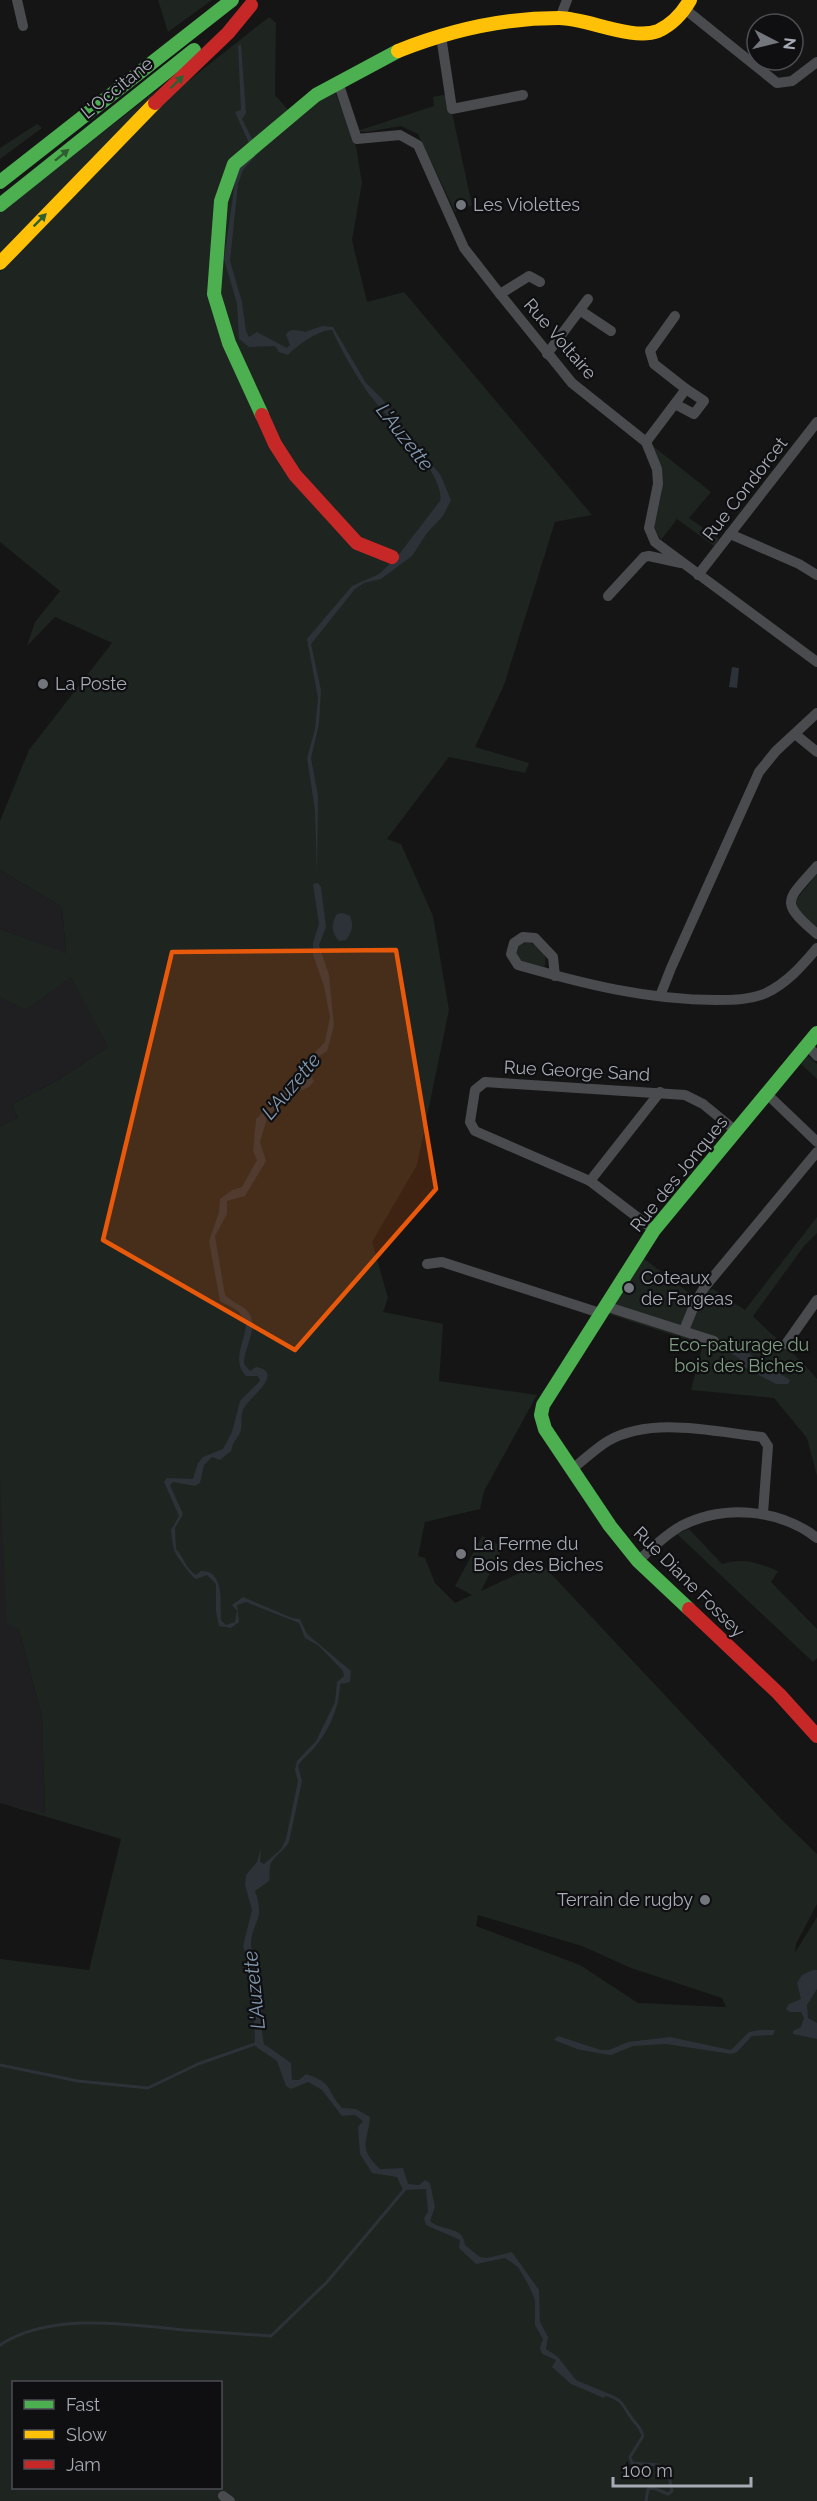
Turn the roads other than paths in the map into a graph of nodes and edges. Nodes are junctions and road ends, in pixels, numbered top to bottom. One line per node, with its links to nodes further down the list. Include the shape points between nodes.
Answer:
1 (17, 0): 7 (street)
2 (232, 0): 12 (main road, L'Occitane)
3 (567, 0): 6 (street)
4 (254, 3): 13 (main road, L'Occitane, one-way to 4); 14 (main road, one-way to 4)
5 (688, 5): 6 (main road, via 668,26 641,33); 9 (street, via 777,83 792,81)
6 (560, 18): 8 (main road, via 521,20)
7 (23, 26)
8 (441, 36): 10 (main road, via 384,56); 11 (street, via 452,109)
9 (817, 62)
10 (338, 82): 16 (street, Rue Voltaire, via 357,139 400,135 418,145 464,248); 27 (main road, via 316,95 234,164 221,201 214,294 229,343 275,444 295,475 357,543)
11 (523, 95)
12 (0, 182)
13 (0, 205)
14 (0, 263)
15 (540, 282): 16 (street, via 529,276)
16 (500, 294): 21 (street, Rue Voltaire)
17 (588, 299): 18 (street)
18 (581, 311): 20 (street); 21 (street)
19 (675, 316): 22 (street, via 650,351 654,364)
20 (611, 331)
21 (547, 354): 25 (street, Rue Voltaire, via 572,383)
22 (686, 389): 23 (street); 23 (street, via 704,401 694,414)
23 (675, 404): 25 (street)
24 (817, 422): 26 (street, Rue Condorcet)
25 (646, 442): 28 (street, Rue Voltaire, via 657,469 658,484 649,528 655,542)
26 (730, 534): 29 (street); 30 (street, Rue Condorcet)
27 (392, 557)
28 (684, 564): 30 (street, Rue Voltaire); 31 (street, via 644,557)
29 (815, 572)
30 (698, 575): 32 (street, Rue Voltaire)
31 (608, 596)
32 (817, 662)
33 (817, 713): 34 (street)
34 (795, 734): 35 (street); 40 (street, via 759,772)
35 (817, 752)
36 (817, 866): 37 (street, via 793,894 790,906)
37 (817, 933)
38 (817, 948): 40 (street, via 788,979 764,994 743,1000)
39 (555, 976): 40 (street)
40 (660, 996)
41 (817, 1033): 42 (main road, Rue des Jonques)
42 (812, 1050): 44 (main road, Rue des Jonques)
43 (660, 1092): 45 (street, Rue George Sand, via 685,1095 703,1104); 48 (street); 48 (street, Rue George Sand, via 485,1082 475,1090 470,1122 475,1131)
44 (768, 1095): 45 (main road, Rue des Jonques); 46 (street)
45 (736, 1131): 49 (main road, Rue des Jonques)
46 (817, 1142)
47 (817, 1152): 53 (street, via 704,1288)
48 (590, 1181): 49 (street, Rue George Sand)
49 (654, 1230): 52 (main road, Rue des Jonques)
50 (427, 1263): 52 (street, via 442,1262)
51 (817, 1300): 55 (street)
52 (603, 1310): 53 (street); 56 (main road, Rue des Jonques)
53 (684, 1330): 54 (street)
54 (714, 1341)
55 (786, 1344)
56 (580, 1346): 57 (main road, Rue Diane Fossey, via 543,1405 541,1415 545,1429)
57 (572, 1469): 58 (street, via 609,1441 640,1429 687,1429 762,1437 768,1446); 60 (main road, Rue Diane Fossey)
58 (763, 1513): 59 (street, via 787,1520); 60 (street, via 713,1515 684,1525 661,1539)
59 (817, 1538)
60 (638, 1561): 61 (main road, Rue Diane Fossey, via 779,1694)
61 (817, 1736)

